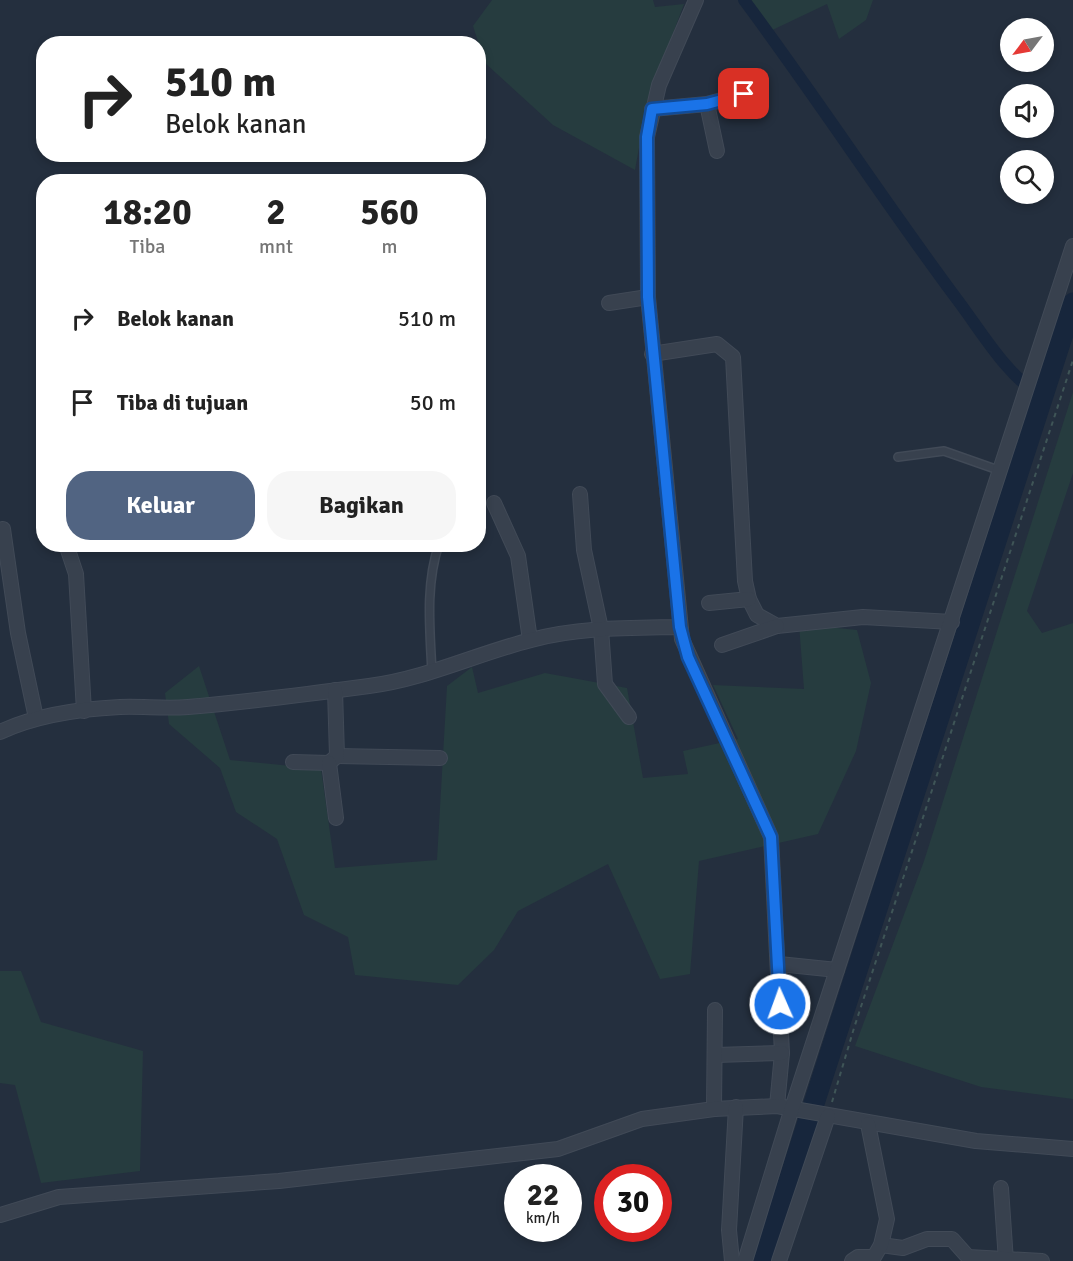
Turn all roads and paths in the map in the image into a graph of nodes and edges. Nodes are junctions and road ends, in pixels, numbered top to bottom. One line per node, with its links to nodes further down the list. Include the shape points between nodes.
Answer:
1 (696, 0): 4 (street)
2 (744, 94): 3 (street)
3 (707, 104): 4 (street); 5 (street)
4 (652, 109): 7 (street, via 647,137)
5 (717, 151)
6 (1073, 246): 12 (street)
7 (648, 297): 8 (street); 9 (street)
8 (609, 303)
9 (652, 354): 18 (street, via 717,344 734,357); 22 (street)
10 (1073, 360): 45 (path)
11 (898, 457): 12 (lane, via 944,451)
12 (1001, 471): 20 (street)
13 (580, 494): 23 (street, via 584,550)
14 (494, 503): 24 (street, via 518,556)
15 (3, 529): 30 (street, via 18,633)
16 (69, 552): 28 (street, via 76,574)
17 (436, 552): 26 (lane, via 430,594)
18 (749, 599): 19 (street); 21 (street, via 762,619)
19 (709, 603)
20 (952, 622): 21 (street, via 863,617); 37 (street)
21 (777, 626): 25 (street)
22 (680, 627): 23 (street); 36 (street, via 688,657 771,837)
23 (601, 629): 24 (street); 29 (street, via 606,684)
24 (530, 640): 26 (street)
25 (722, 645)
26 (432, 673): 27 (street)
27 (335, 690): 28 (street, via 187,707); 33 (street)
28 (84, 711): 30 (street)
29 (629, 717)
30 (36, 718): 31 (street)
31 (0, 732)
32 (440, 758): 33 (street)
33 (333, 759): 34 (street); 35 (street)
34 (293, 762)
35 (336, 818)
36 (779, 964): 37 (street); 39 (street)
37 (837, 970): 44 (street)
38 (715, 1010): 40 (street)
39 (782, 1053): 40 (street); 41 (street)
40 (716, 1055): 43 (street)
41 (777, 1106): 42 (street); 44 (street)
42 (736, 1107): 43 (street); 52 (street, via 729,1230)
43 (714, 1109): 49 (street, via 642,1119 558,1149 279,1180 59,1197)
44 (796, 1109): 45 (street); 53 (street)
45 (825, 1116): 46 (street); 54 (street)
46 (868, 1124): 47 (street, via 976,1141); 50 (street, via 887,1219)
47 (1073, 1149)
48 (1001, 1188): 56 (street)
49 (0, 1215)
50 (881, 1245): 51 (street, via 903,1248 927,1239 952,1239); 55 (street, via 874,1257)
51 (970, 1259): 56 (street)
52 (732, 1261)
53 (745, 1261)
54 (779, 1261)
55 (852, 1261)
56 (1006, 1261): 57 (street)
57 (1042, 1261)

